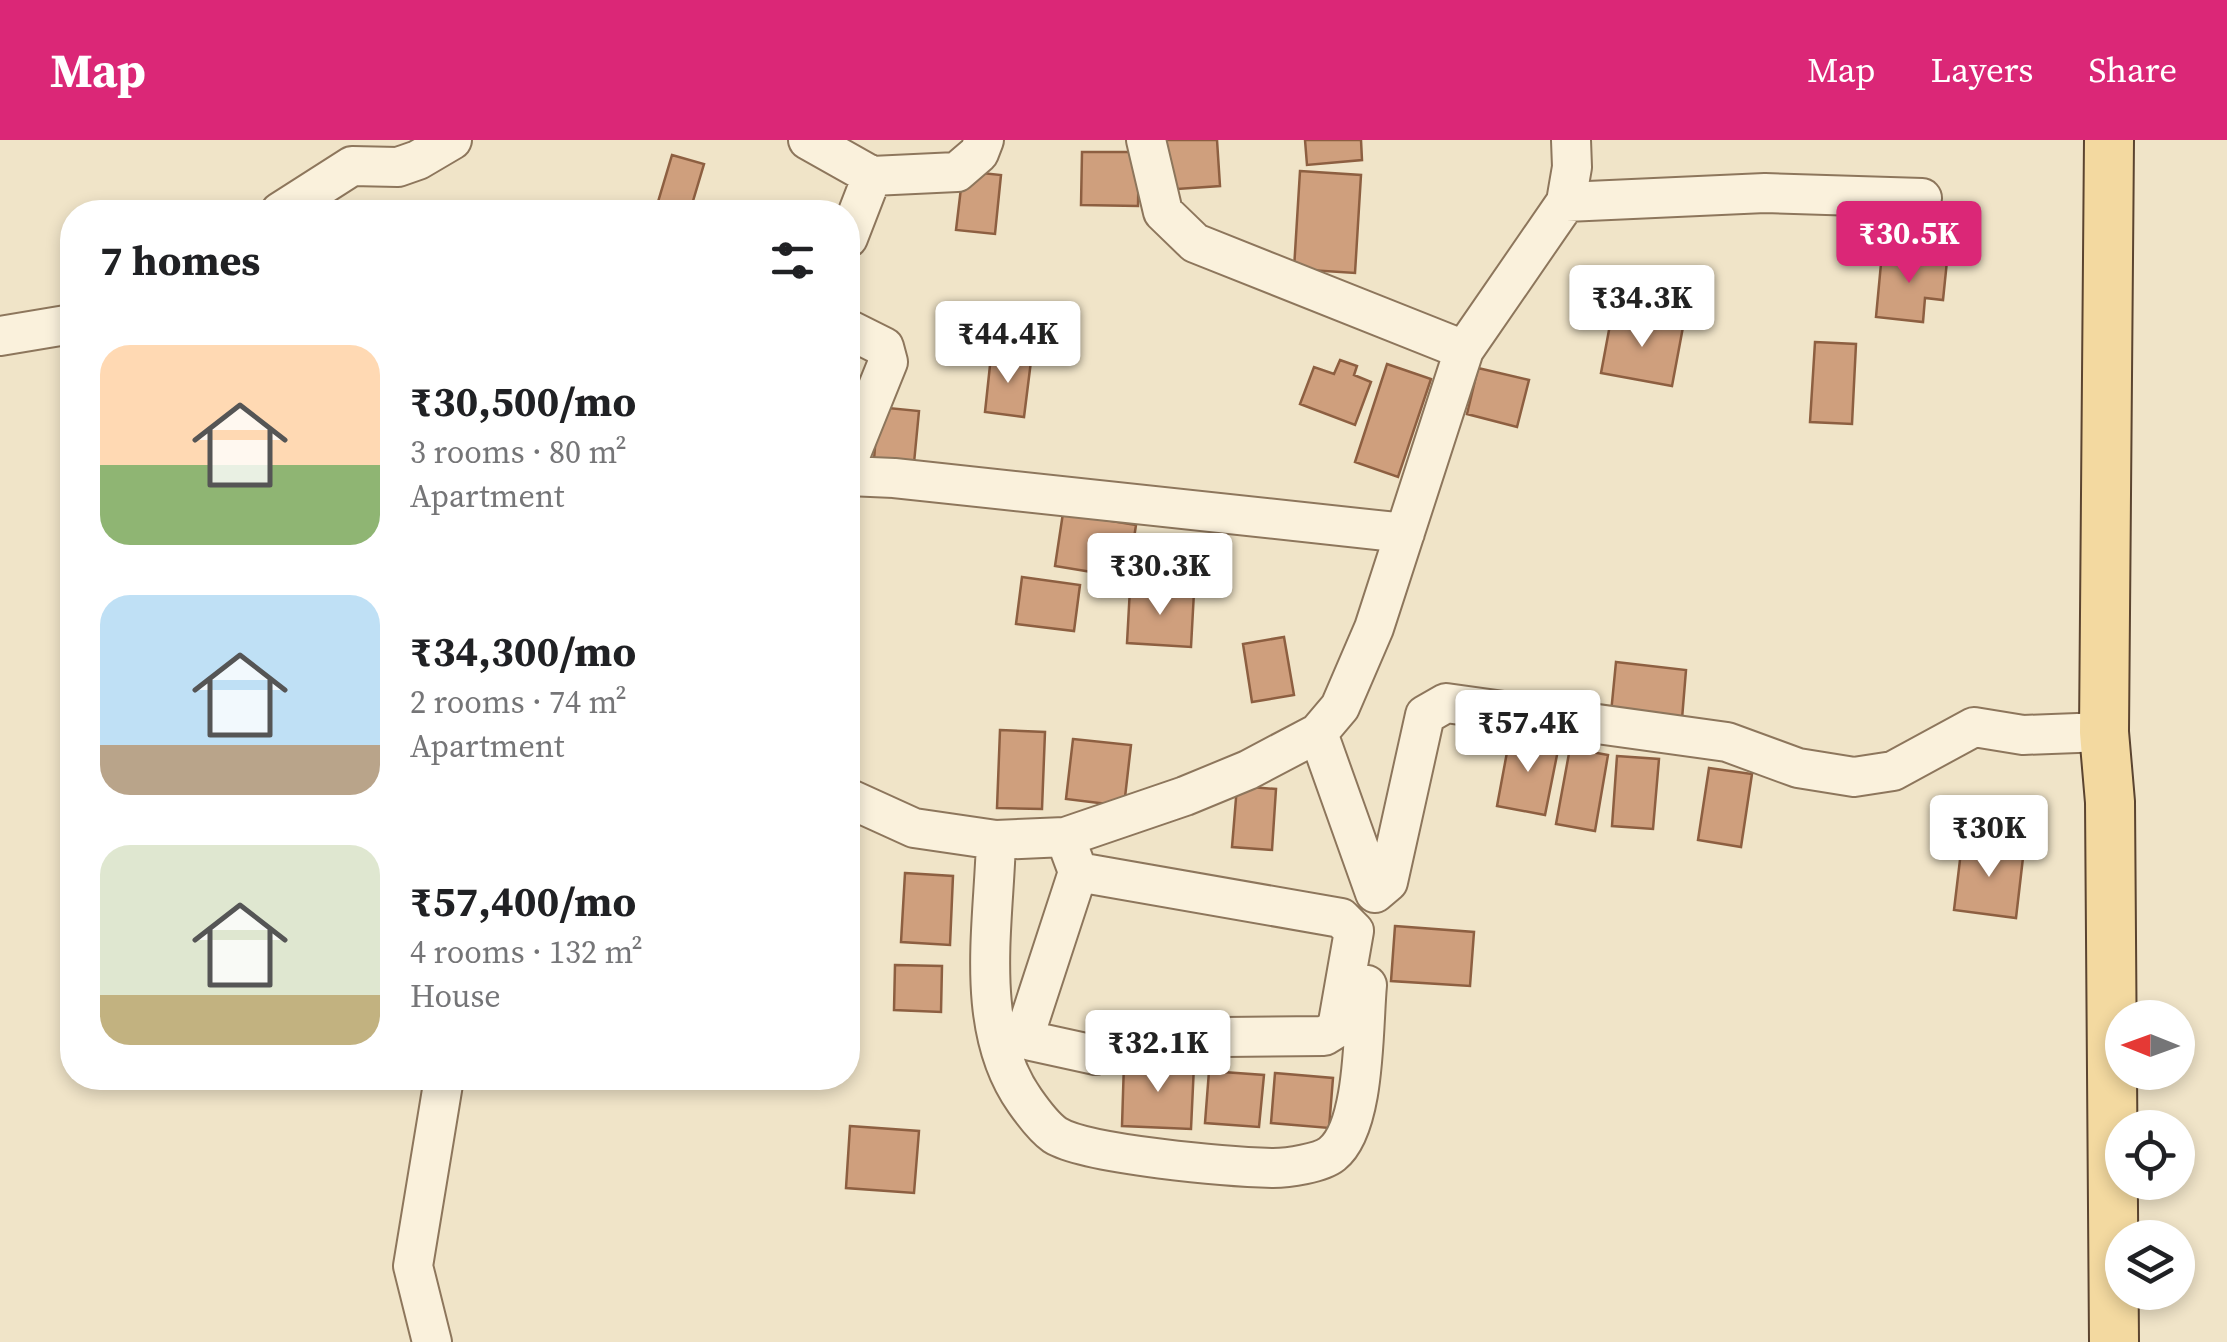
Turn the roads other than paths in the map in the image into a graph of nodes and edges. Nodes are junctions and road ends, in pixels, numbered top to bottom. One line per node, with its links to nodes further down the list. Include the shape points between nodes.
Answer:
1 (452, 140): 9 (street, via 398,167 352,166)
2 (808, 140): 7 (street)
3 (984, 140): 7 (street, via 980,153 957,172)
4 (1146, 140): 15 (street, via 1163,212 1195,242)
5 (1571, 140): 10 (street)
6 (2108, 140): 19 (main road)
7 (872, 176): 11 (street)
8 (1922, 198): 10 (street, via 1765,193)
9 (299, 200)
10 (1566, 202): 15 (street)
11 (860, 207)
12 (60, 326): 14 (street)
13 (860, 335): 16 (street, via 884,347 888,362)
14 (0, 336)
15 (1464, 350): 18 (street)
16 (860, 431)
17 (860, 477): 18 (street)
18 (1405, 533): 20 (street, via 1354,676 1340,708)
19 (2104, 732): 24 (street, via 2023,734 1974,727 1893,771 1854,777 1798,768 1727,742 1446,703 1425,716 1388,882); 27 (main road)
20 (1318, 733): 23 (street); 24 (street)
21 (860, 803): 22 (street, via 914,828)
22 (996, 840): 23 (street); 24 (street, via 991,1012 1002,1055 1023,1099 1054,1134 1091,1149 1277,1168 1330,1157 1345,1139 1356,1107)
23 (1071, 855): 23 (street, via 1341,918 1354,931 1337,1028 1324,1036 1128,1038 1095,1055 1030,1041 1028,1026)
24 (1375, 893)
25 (442, 1090): 26 (street, via 413,1266)
26 (432, 1342)
27 (2114, 1342)

